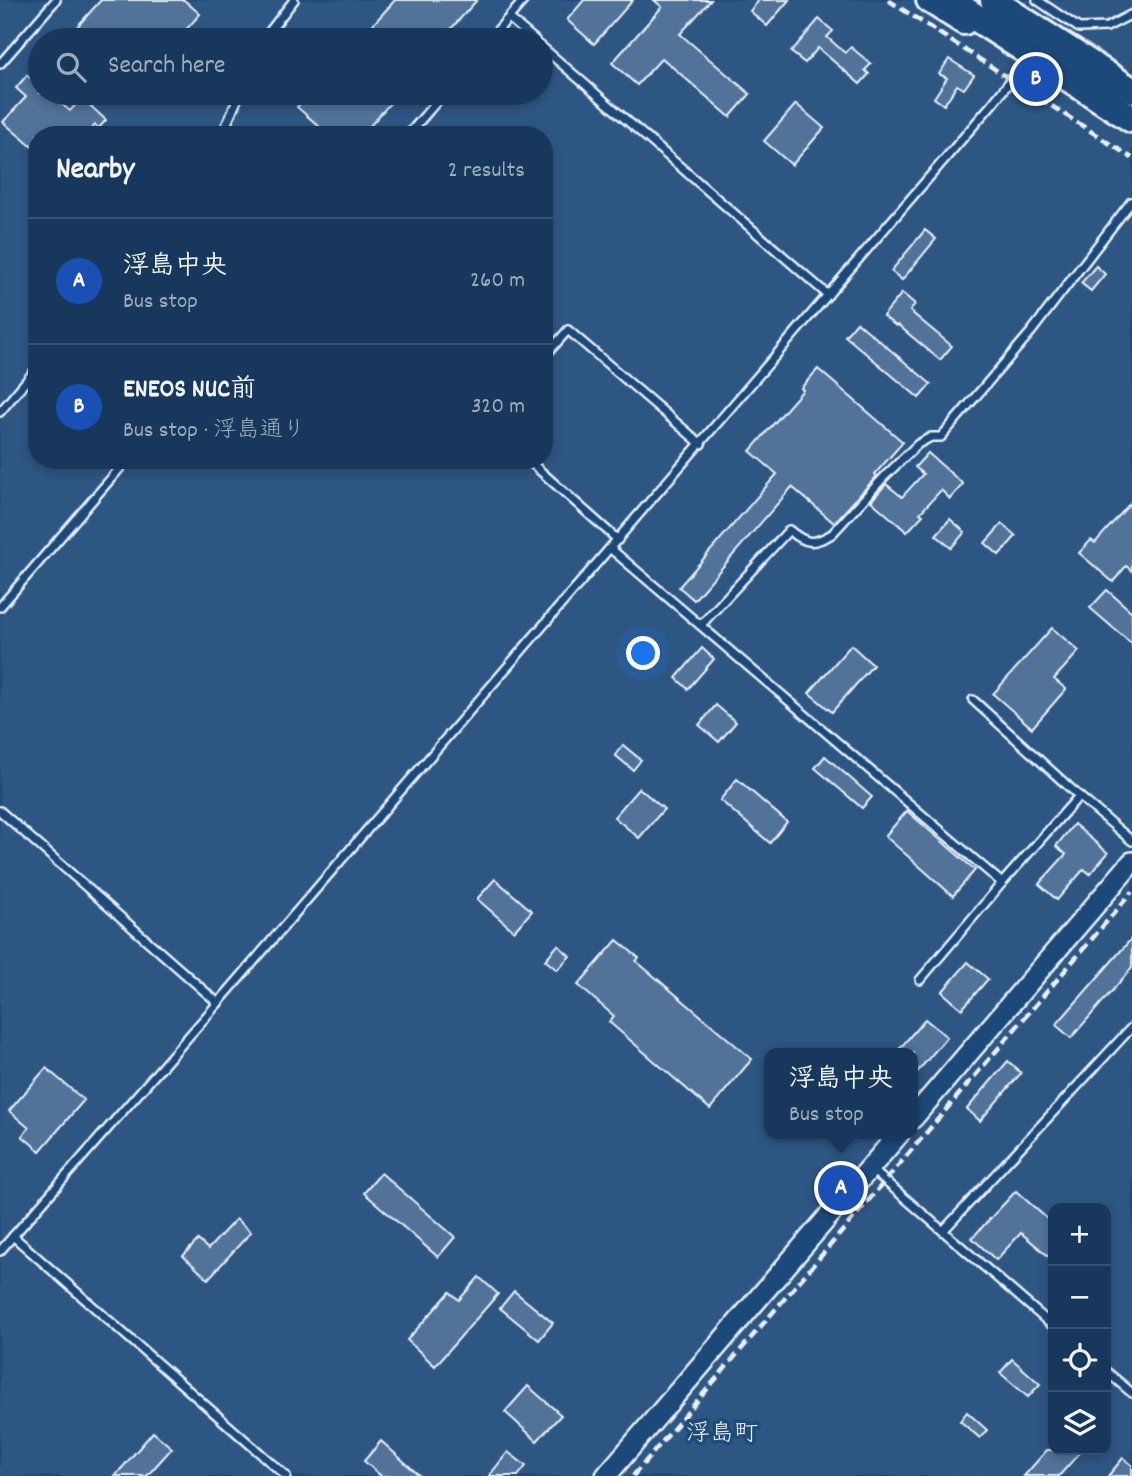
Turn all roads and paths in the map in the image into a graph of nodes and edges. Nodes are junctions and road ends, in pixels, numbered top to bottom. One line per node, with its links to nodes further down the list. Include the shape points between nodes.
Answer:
1 (56, 0): 11 (lane)
2 (294, 0): 12 (lane)
3 (524, 0): 10 (lane)
4 (929, 0): 17 (highway)
5 (949, 0): 23 (highway)
6 (972, 0): 20 (highway)
7 (993, 0): 19 (highway)
8 (1037, 0): 9 (lane, via 1079,27 1107,27)
9 (1132, 14)
10 (509, 18): 13 (lane); 14 (lane)
11 (32, 28)
12 (272, 28)
13 (500, 28)
14 (521, 28)
15 (28, 32): 18 (lane)
16 (553, 56): 28 (lane)
17 (1025, 62): 26 (highway); 28 (lane)
18 (0, 64)
19 (1132, 90)
20 (1132, 103)
21 (235, 105): 24 (lane)
22 (434, 105): 25 (lane)
23 (1132, 119)
24 (226, 126)
25 (416, 126)
26 (1132, 131)
27 (1131, 202): 38 (lane, via 1031,332 941,437 918,444 832,534 812,542 789,530)
28 (828, 295): 32 (lane)
29 (553, 347): 32 (lane, via 568,330)
30 (28, 379): 31 (lane)
31 (0, 412)
32 (701, 444): 35 (lane)
33 (119, 469): 37 (lane)
34 (538, 469): 35 (lane)
35 (618, 540): 36 (lane)
36 (611, 549): 38 (lane); 46 (lane)
37 (0, 607)
38 (701, 625): 44 (lane)
39 (973, 701): 40 (lane)
40 (1079, 796): 42 (lane); 44 (lane)
41 (0, 811): 46 (lane)
42 (1132, 841)
43 (1132, 862): 48 (street)
44 (1002, 883): 45 (lane)
45 (920, 980)
46 (219, 1003): 52 (lane)
47 (1132, 1027): 51 (lane)
48 (918, 1112)
49 (895, 1139): 50 (street)
50 (870, 1168): 51 (lane); 58 (street)
51 (943, 1231): 54 (lane)
52 (13, 1236): 53 (lane); 57 (lane)
53 (0, 1251)
54 (1048, 1322)
55 (1111, 1375): 56 (lane)
56 (1132, 1393)
57 (286, 1476)
58 (606, 1476)

